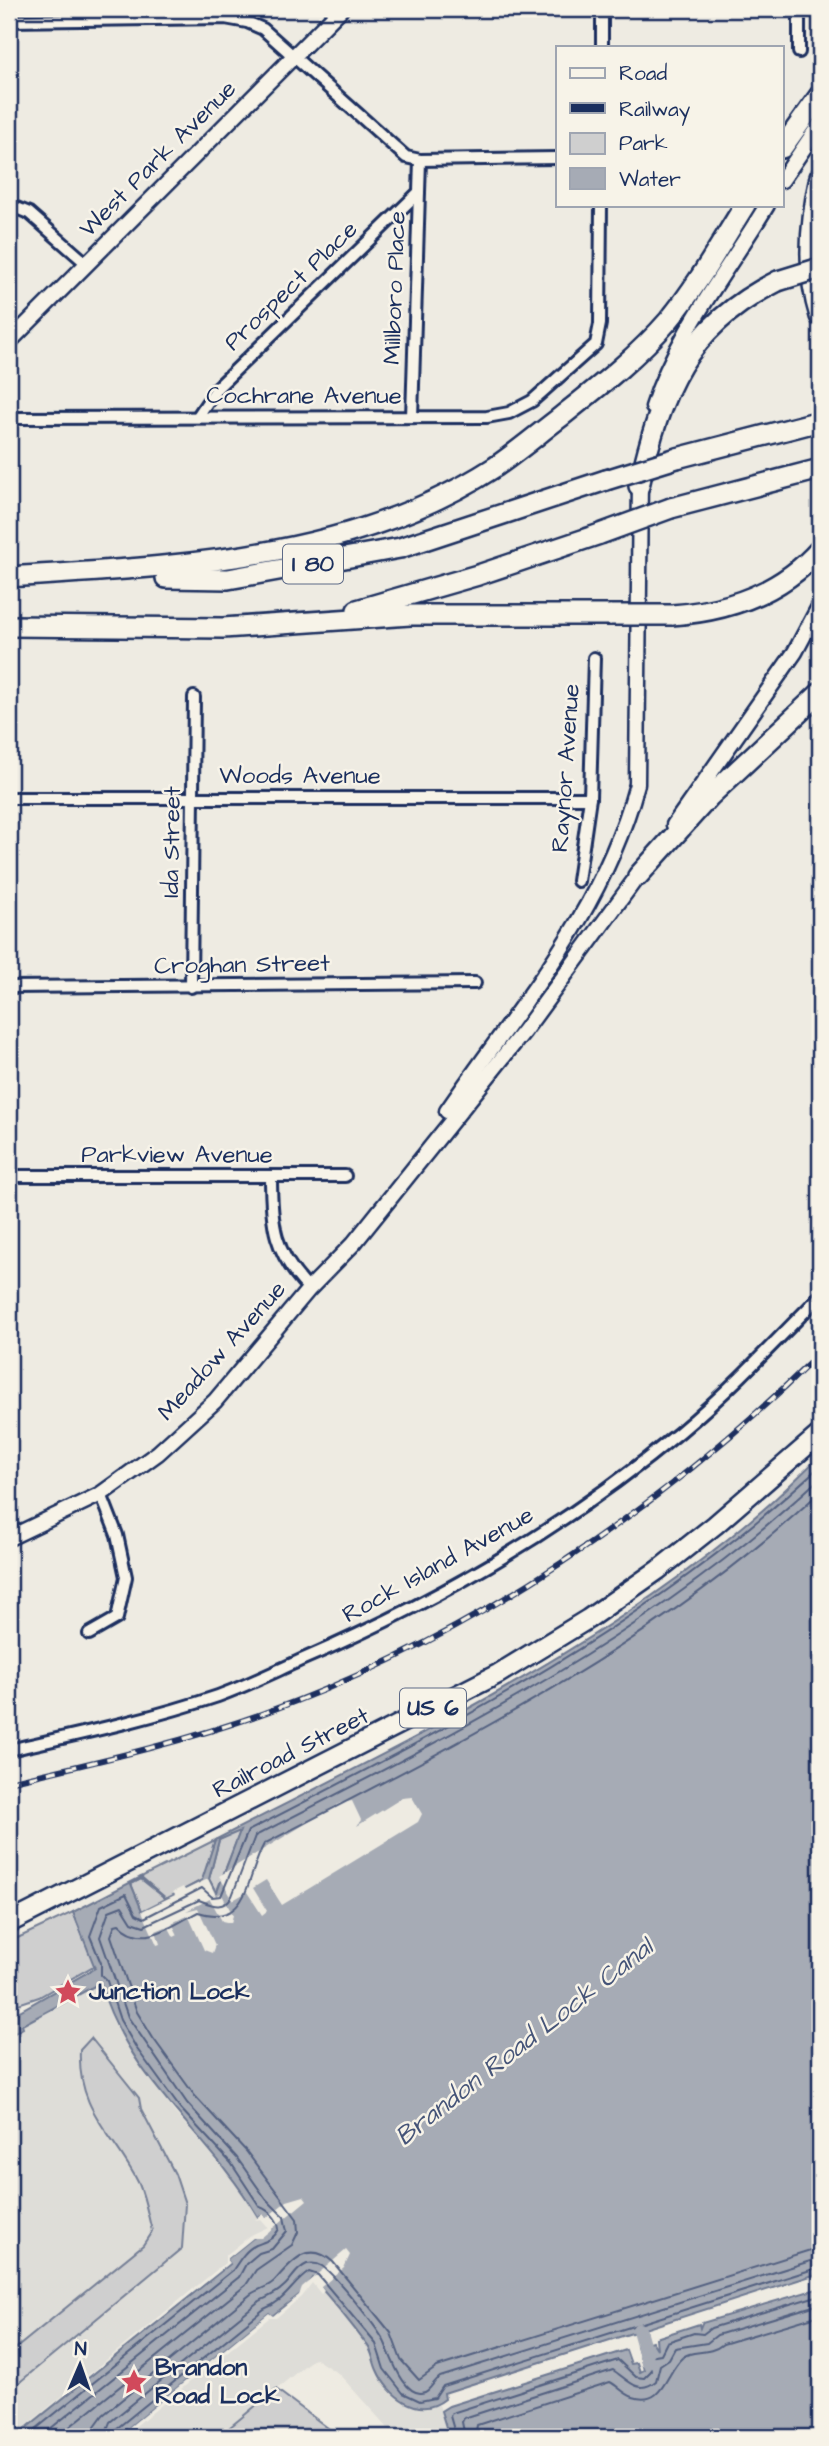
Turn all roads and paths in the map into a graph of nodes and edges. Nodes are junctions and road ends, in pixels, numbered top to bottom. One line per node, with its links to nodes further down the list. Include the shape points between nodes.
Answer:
1 (341, 9): 8 (street, West Park Avenue)
2 (602, 9): 6 (street)
3 (799, 9): 7 (street)
4 (225, 13): 5 (street); 8 (street, via 263,29)
5 (9, 21)
6 (602, 46)
7 (799, 52)
8 (292, 57): 13 (street, via 406,157); 21 (street, West Park Avenue)
9 (820, 95): 11 (highway)
10 (820, 124): 14 (street)
11 (784, 145)
12 (556, 158): 13 (street)
13 (420, 160): 16 (street, Millboro Place)
14 (784, 177)
15 (820, 177): 23 (highway, via 811,243)
16 (419, 192): 25 (street, Prospect Place, via 217,388); 26 (street, Millboro Place)
17 (9, 205): 21 (street, via 29,213)
18 (601, 206): 26 (street, Cochrane Avenue, via 596,344 539,396 509,412 487,417)
19 (744, 206): 32 (highway, via 670,318 616,373 495,467 442,496 368,527 282,550 196,565)
20 (766, 206): 30 (street, via 662,379 644,444)
21 (86, 262): 24 (street, West Park Avenue)
22 (820, 268): 30 (highway, bridge, via 778,281 723,317 683,362 657,415)
23 (820, 316)
24 (9, 342)
25 (198, 416): 26 (street, Cochrane Avenue); 27 (street, Cochrane Avenue)
26 (412, 417)
27 (9, 418)
28 (820, 421): 32 (highway, I 80, bridge, via 677,458 400,548 228,579)
29 (820, 469): 34 (highway, I 80, bridge, via 671,508 478,575)
30 (639, 486): 50 (street, via 637,784 624,831 562,952)
31 (820, 549): 34 (highway, bridge, via 768,590 713,610 672,615)
32 (9, 577)
33 (820, 605): 42 (street, via 795,652)
34 (326, 619): 35 (highway, I 80, via 223,628)
35 (9, 626)
36 (594, 658): 41 (street, Raynor Avenue)
37 (820, 693): 42 (highway, via 710,796)
38 (194, 697): 39 (street, Ida Street)
39 (194, 797): 40 (street, Woods Avenue); 41 (street, Woods Avenue); 46 (street, Ida Street)
40 (9, 798)
41 (590, 798): 43 (street, Raynor Avenue)
42 (638, 876): 50 (street, via 524,1031)
43 (578, 881)
44 (475, 983): 46 (street, Croghan Street)
45 (9, 987): 46 (street, Croghan Street)
46 (191, 987)
47 (9, 1176): 48 (street, Parkview Avenue)
48 (271, 1176): 49 (street, Parkview Avenue); 51 (street, via 271,1220 281,1253)
49 (345, 1176)
50 (402, 1179): 51 (street, Meadow Avenue, via 354,1242)
51 (309, 1289): 54 (street, Meadow Avenue, via 215,1401 158,1453)
52 (820, 1296): 57 (street, Rock Island Avenue, via 680,1432 574,1512 457,1584 352,1638 221,1695 140,1720)
53 (820, 1434): 58 (main road, Railroad Street / US 6, via 658,1570 498,1674)
54 (101, 1494): 55 (street, Meadow Avenue); 56 (street, via 126,1577 117,1618)
55 (9, 1538)
56 (89, 1634)
57 (9, 1750)
58 (9, 1923)

